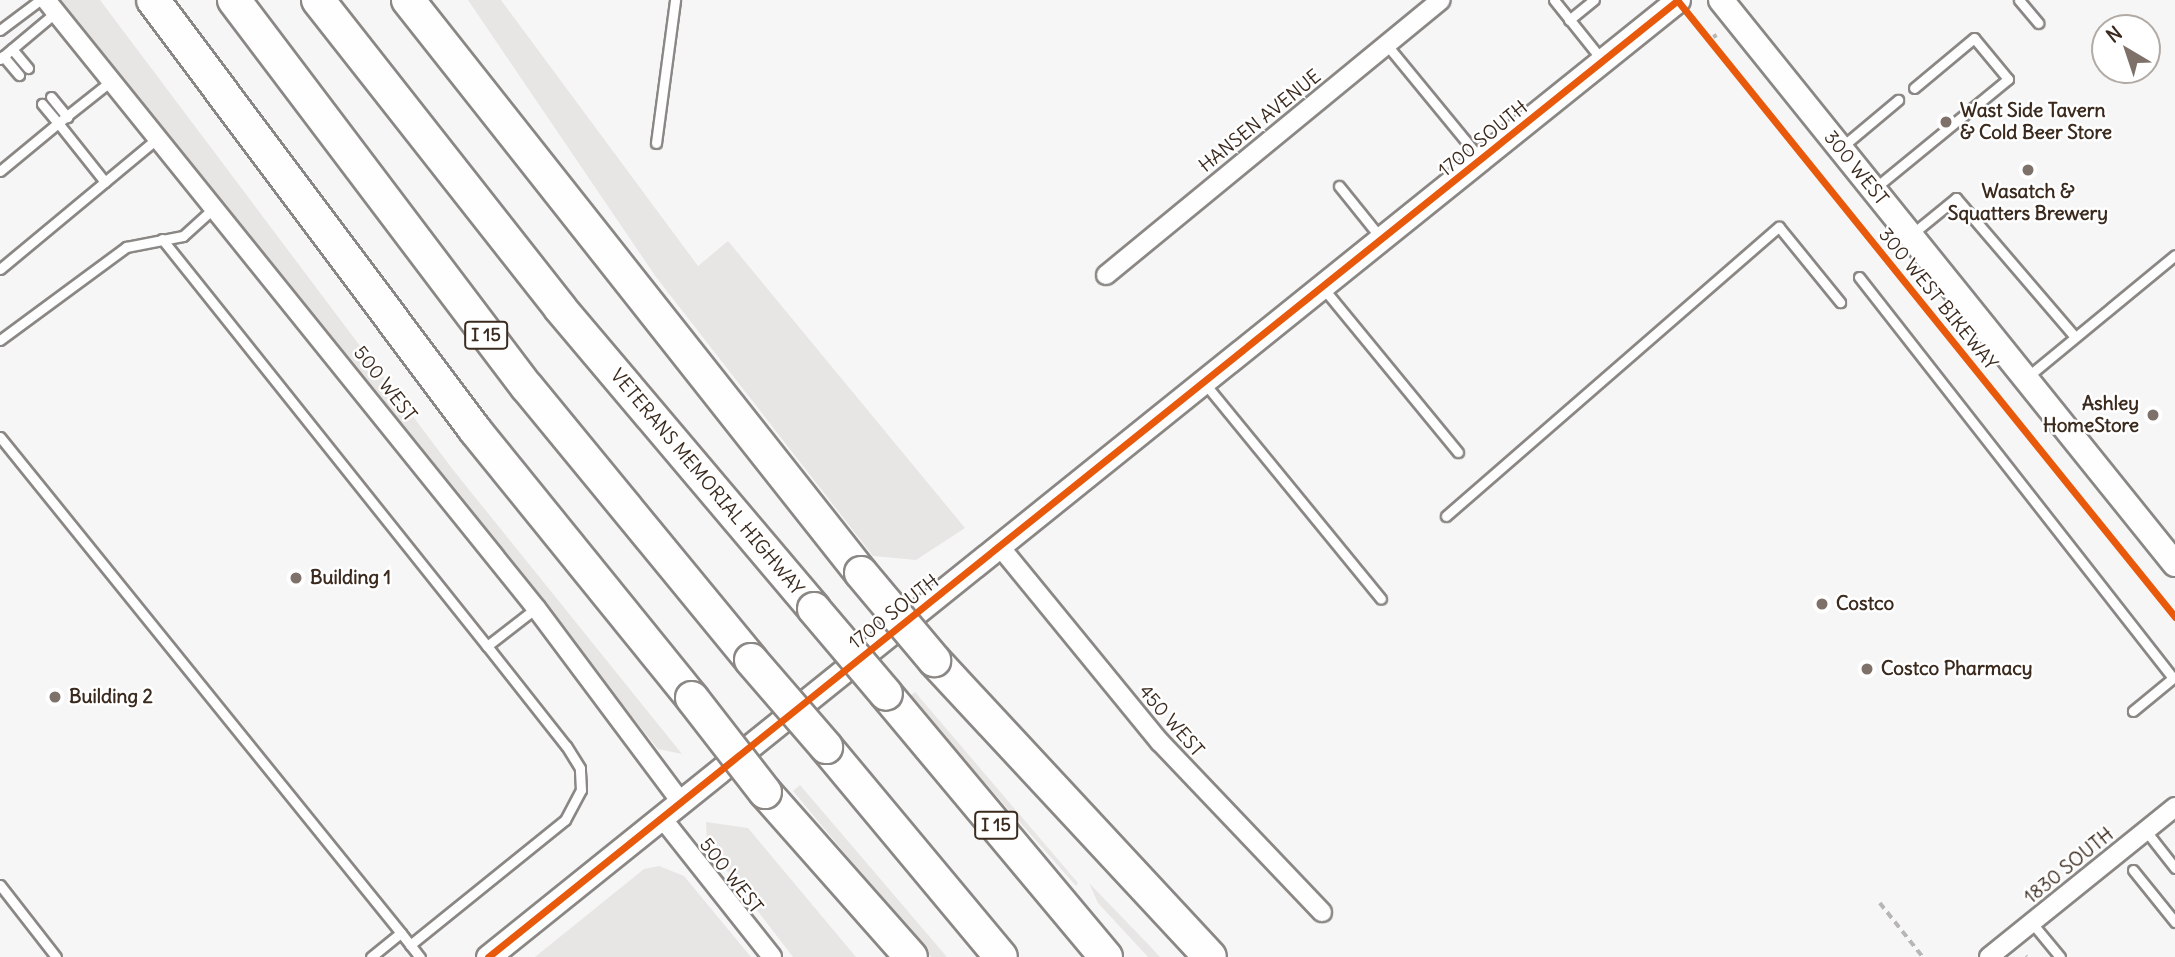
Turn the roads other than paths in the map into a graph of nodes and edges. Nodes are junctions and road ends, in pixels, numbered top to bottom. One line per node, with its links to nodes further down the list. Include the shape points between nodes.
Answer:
1 (40, 0): 17 (lane)
2 (153, 0): 63 (highway, bridge, via 475,430)
3 (234, 0): 83 (highway, I 15, bridge, via 527,387)
4 (318, 0): 84 (highway, VETERANS MEMORIAL HIGHWAY / I 15, bridge, via 560,309)
5 (408, 0): 31 (highway)
6 (428, 0): 31 (highway)
7 (675, 0): 33 (lane)
8 (1441, 0): 18 (street, HANSEN AVENUE)
9 (1554, 0): 15 (lane)
10 (1594, 0): 15 (lane)
11 (1677, 0): 21 (street, 1700 SOUTH)
12 (1721, 0): 34 (main road, 300 WEST)
13 (2019, 0): 16 (lane)
14 (51, 6): 19 (lane); 24 (street, 500 WEST)
15 (1569, 20): 21 (lane)
16 (2038, 23)
17 (0, 30)
18 (1387, 45): 35 (lane); 46 (street, HANSEN AVENUE)
19 (12, 49): 20 (lane); 22 (lane)
20 (2, 57): 23 (lane)
21 (1604, 61): 35 (street, 1700 SOUTH)
22 (28, 68)
23 (19, 75)
24 (113, 79): 29 (lane); 32 (street, 500 WEST)
25 (1914, 88): 39 (lane, via 1974,38 2008,79)
26 (51, 97): 29 (lane)
27 (1898, 100): 34 (lane)
28 (42, 104): 30 (lane)
29 (67, 117): 30 (lane)
30 (58, 124): 36 (lane); 37 (lane)
31 (510, 124): 85 (highway, bridge, via 934,660)
32 (159, 136): 37 (lane); 40 (street, 500 WEST)
33 (656, 143)
34 (1840, 148): 39 (main road, 300 WEST)
35 (1481, 161): 43 (street, 1700 SOUTH)
36 (0, 171)
37 (105, 181): 45 (lane)
38 (1339, 186): 43 (lane)
39 (1873, 189): 41 (main road, 300 WEST)
40 (217, 206): 42 (lane, via 183,236); 60 (street, 500 WEST)
41 (1910, 235): 50 (lane, via 1956,198); 52 (main road, 300 WEST)
42 (162, 239): 51 (lane, via 126,247 81,275); 61 (lane)
43 (1383, 241): 48 (street, 1700 SOUTH)
44 (2175, 255): 50 (lane)
45 (0, 269)
46 (1106, 275)
47 (1859, 276): 62 (lane, via 2173,678)
48 (1324, 289): 53 (street, 1700 SOUTH); 55 (lane)
49 (1840, 302): 56 (lane, via 1779,227)
50 (2076, 337): 52 (lane)
51 (0, 340)
52 (2025, 379): 58 (main road, 300 WEST)
53 (1206, 385): 57 (street, 1700 SOUTH); 59 (lane)
54 (0, 438): 74 (lane)
55 (1458, 452)
56 (1446, 516)
57 (1000, 548): 64 (street, 1700 SOUTH); 71 (street, 450 WEST, via 1160,742)
58 (2175, 564)
59 (1381, 599)
60 (536, 608): 61 (lane); 64 (street, 500 WEST)
61 (487, 646): 75 (lane, via 566,746 580,768 581,790 565,820)
62 (2133, 711)
63 (765, 792): 81 (highway); 82 (highway)
64 (681, 802): 66 (street, 1700 SOUTH)
65 (2175, 807): 67 (street, 1830 SOUTH)
66 (662, 818): 79 (street, 1700 SOUTH); 80 (street, 500 WEST)
67 (2146, 831): 68 (lane); 73 (street, 1830 SOUTH)
68 (2174, 865)
69 (2133, 870): 72 (lane)
70 (0, 885): 76 (lane)
71 (1322, 912)
72 (2175, 922)
73 (2032, 923): 86 (street, 1830 SOUTH); 87 (lane)
74 (401, 933): 75 (lane); 77 (lane)
75 (410, 945): 78 (lane)
76 (56, 957)
77 (371, 957)
78 (420, 957)
79 (488, 957)
80 (772, 957)
81 (893, 957)
82 (911, 957)
83 (1001, 957)
84 (1106, 957)
85 (1210, 957)
86 (1989, 957)
87 (2060, 957)

